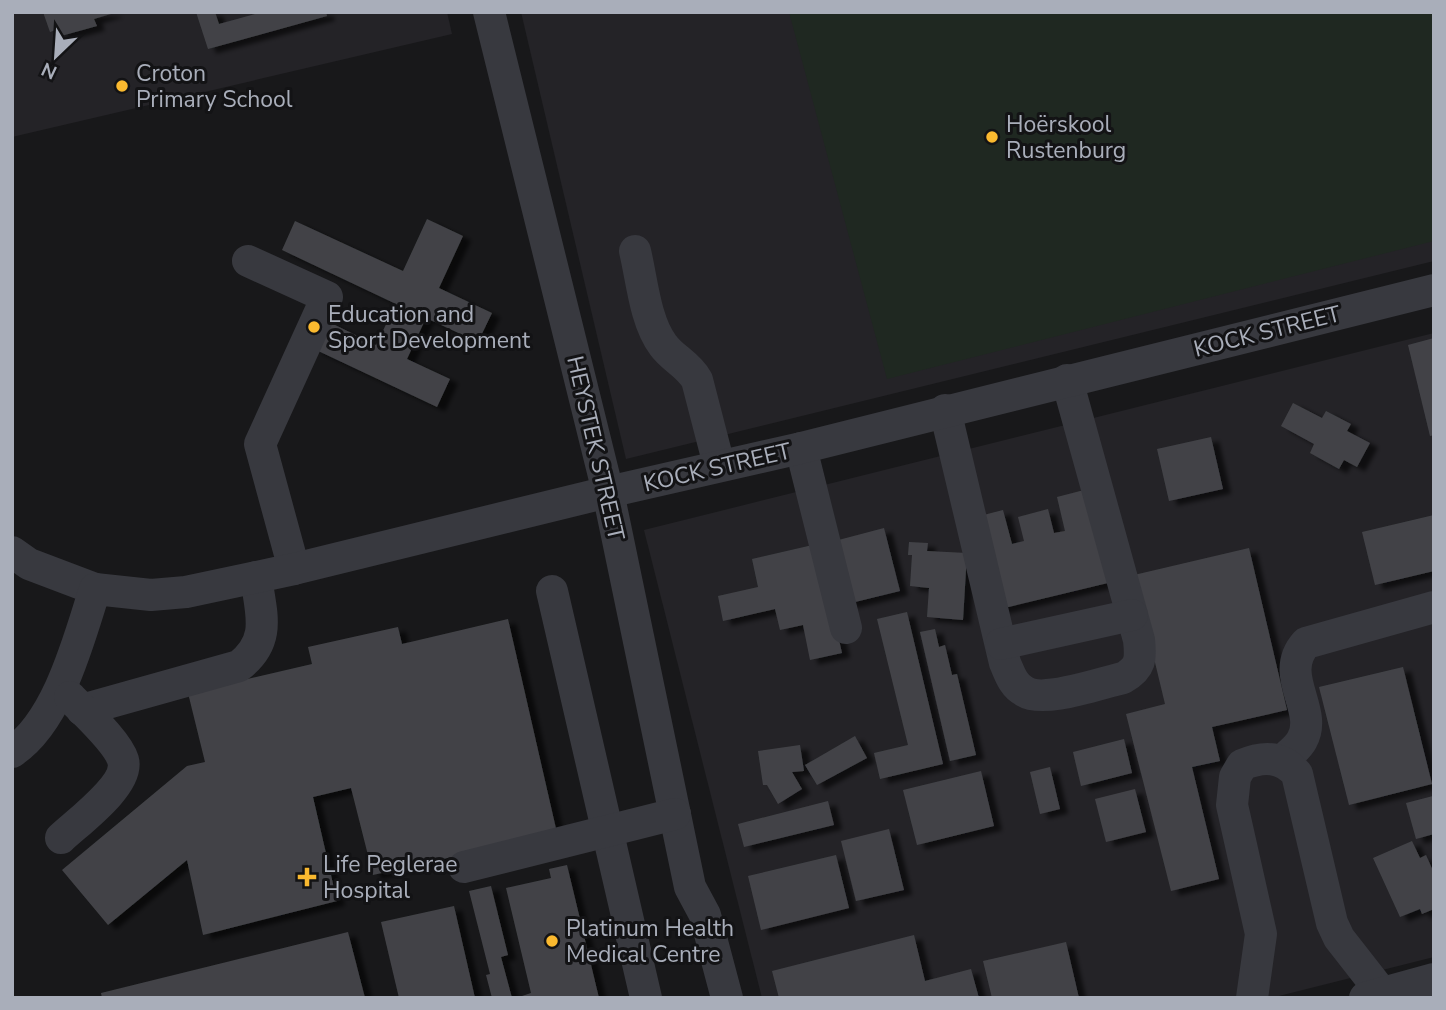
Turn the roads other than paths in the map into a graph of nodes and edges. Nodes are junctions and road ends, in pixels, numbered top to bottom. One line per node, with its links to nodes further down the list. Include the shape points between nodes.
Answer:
1 (489, 12): 9 (street, HEYSTEK STREET)
2 (635, 251): 8 (street, via 656,336 665,349 690,367 697,380)
3 (248, 261): 11 (street, via 327,297 260,444)
4 (1434, 290): 5 (street, KOCK STREET)
5 (1067, 380): 6 (street, KOCK STREET); 16 (street)
6 (945, 410): 7 (street, KOCK STREET); 18 (street)
7 (801, 448): 8 (street, KOCK STREET); 17 (street)
8 (719, 466): 9 (street, KOCK STREET)
9 (608, 492): 11 (street, KOCK STREET); 23 (street, HEYSTEK STREET)
10 (12, 552): 13 (street, KOCK STREET, via 29,564)
11 (294, 569): 12 (street, KOCK STREET)
12 (257, 577): 13 (street, KOCK STREET, via 151,595); 20 (street, via 261,640 253,655 239,666)
13 (95, 589): 19 (street)
14 (552, 591): 24 (street)
15 (1434, 607): 22 (street, via 1306,643 1298,651 1294,668 1305,728 1302,740)
16 (1132, 615): 18 (street); 18 (street, via 1141,659 1134,671 1123,678 1059,693 1039,696 1013,682)
17 (846, 628)
18 (1001, 644)
19 (60, 686): 20 (street); 21 (street, via 39,724)
20 (82, 710): 25 (street, via 123,758 124,771 118,784)
21 (12, 752)
22 (1283, 761): 29 (street, via 1301,783 1336,930); 33 (street, via 1269,758 1242,765 1232,789 1261,934)
23 (675, 814): 24 (street); 27 (street, HEYSTEK STREET)
24 (607, 832): 26 (street); 30 (street)
25 (61, 838)
26 (464, 867)
27 (690, 887): 31 (street, HEYSTEK STREET, via 687,920); 32 (street, HEYSTEK STREET, via 705,915)
28 (1434, 979): 29 (street)
29 (1373, 995)
30 (646, 998)
31 (705, 998)
32 (727, 998)
33 (1252, 998)

